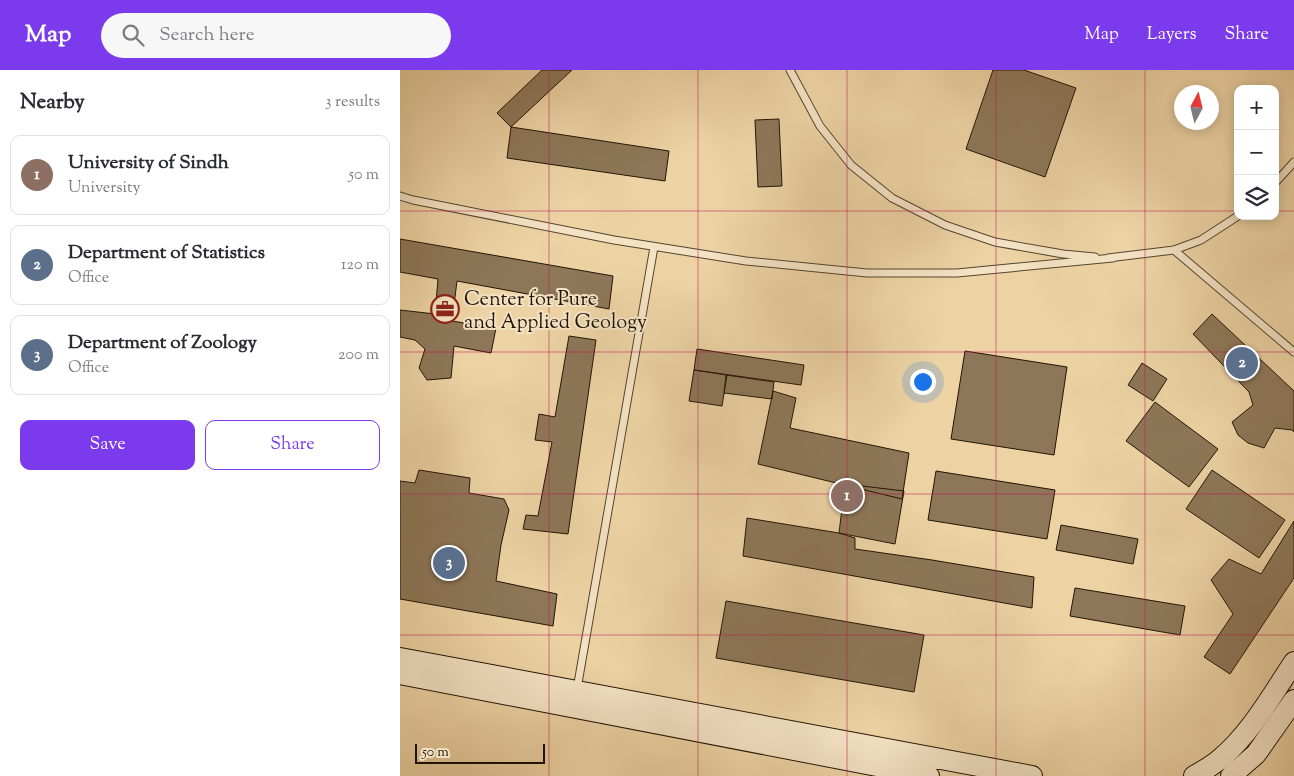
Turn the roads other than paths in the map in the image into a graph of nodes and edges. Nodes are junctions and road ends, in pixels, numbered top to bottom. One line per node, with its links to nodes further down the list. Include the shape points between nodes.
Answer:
1 (790, 70): 8 (lane, via 820,126 851,165 892,198 945,225 995,242 1063,254)
2 (1294, 162): 3 (lane)
3 (1279, 179)
4 (400, 196): 6 (lane)
5 (1234, 219): 7 (lane, via 1202,240)
6 (654, 247): 8 (lane, via 746,261 867,273 957,273); 12 (lane)
7 (1174, 250): 8 (lane); 9 (lane)
8 (1113, 258)
9 (1294, 352)
10 (1294, 662): 16 (street, via 1244,734 1222,758)
11 (401, 665): 12 (street); 14 (street)
12 (576, 692): 15 (street)
13 (1294, 700): 17 (street, via 1256,754)
14 (929, 776)
15 (1032, 776)
16 (1194, 776)
17 (1231, 776)

